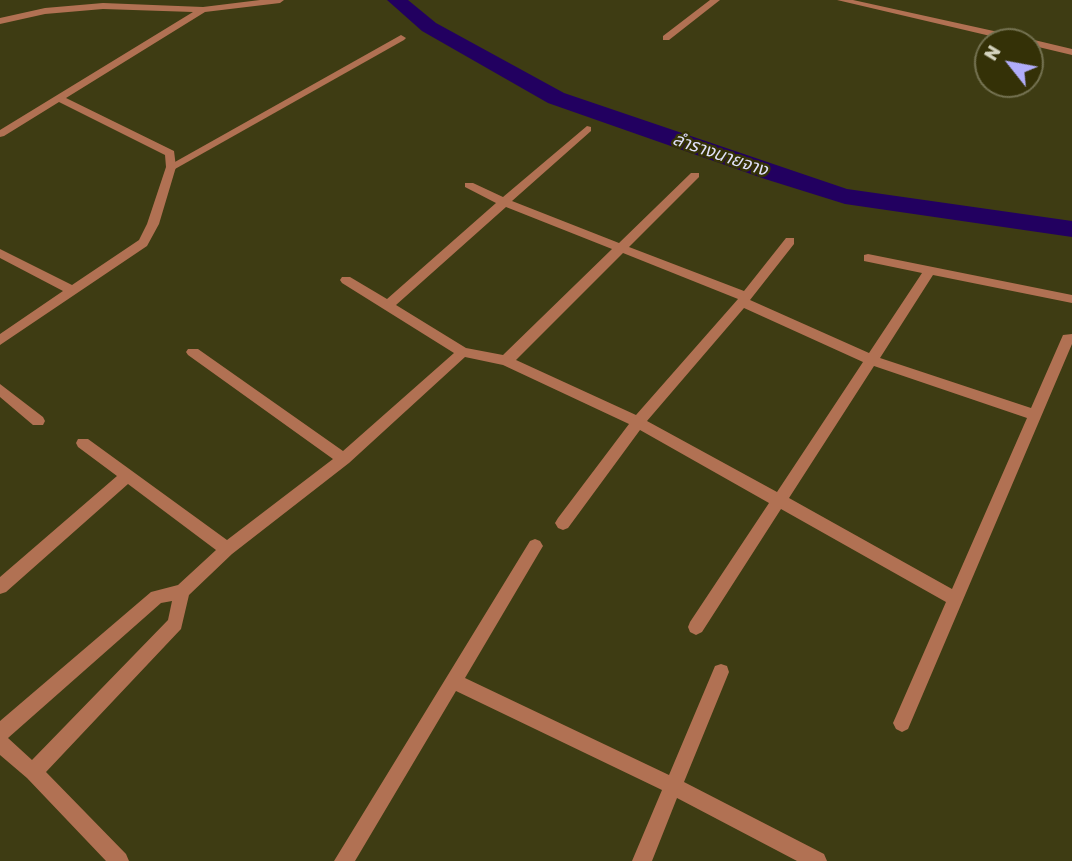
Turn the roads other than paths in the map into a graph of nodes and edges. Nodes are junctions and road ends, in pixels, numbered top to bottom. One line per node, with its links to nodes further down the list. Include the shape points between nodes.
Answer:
1 (280, 0): 4 (street)
2 (716, 0): 8 (street)
3 (841, 0): 6 (street)
4 (203, 10): 5 (street, via 103,6); 11 (street)
5 (0, 21)
6 (974, 30)
7 (401, 38): 14 (street)
8 (666, 38)
9 (1044, 45): 10 (street)
10 (1072, 52)
11 (58, 98): 13 (street); 14 (street, via 170,153)
12 (587, 129): 17 (street)
13 (0, 134)
14 (171, 167): 24 (street, via 144,243)
15 (695, 175): 19 (street)
16 (469, 185): 17 (street)
17 (506, 203): 19 (street); 27 (street)
18 (790, 241): 25 (street)
19 (621, 250): 25 (street); 33 (street)
20 (0, 253): 24 (street)
21 (869, 258): 22 (street)
22 (929, 272): 26 (street); 32 (street)
23 (346, 280): 27 (street)
24 (73, 291): 29 (street)
25 (744, 299): 32 (street); 37 (street)
26 (1072, 299)
27 (388, 304): 31 (street)
28 (1068, 338): 35 (street)
29 (0, 340)
30 (192, 352): 39 (street)
31 (463, 352): 33 (street); 39 (street)
32 (871, 360): 35 (street); 41 (street)
33 (506, 361): 37 (street)
34 (0, 389): 36 (street)
35 (1034, 415): 47 (street)
36 (38, 421)
37 (638, 422): 41 (street); 42 (street)
38 (82, 443): 40 (street)
39 (344, 459): 44 (street)
40 (128, 475): 44 (street); 45 (street)
41 (780, 502): 47 (street); 48 (street)
42 (563, 523)
43 (535, 546): 50 (street)
44 (227, 549): 46 (street)
45 (0, 587)
46 (182, 592): 52 (street, via 157,597); 54 (street, via 175,624)
47 (954, 598): 51 (street)
48 (696, 627)
49 (721, 672): 55 (street)
50 (453, 681): 55 (street); 57 (street)
51 (902, 723)
52 (0, 733)
53 (0, 743): 54 (street)
54 (33, 772): 56 (street)
55 (673, 786): 58 (street); 59 (street)
56 (119, 861)
57 (344, 861)
58 (642, 861)
59 (817, 861)

